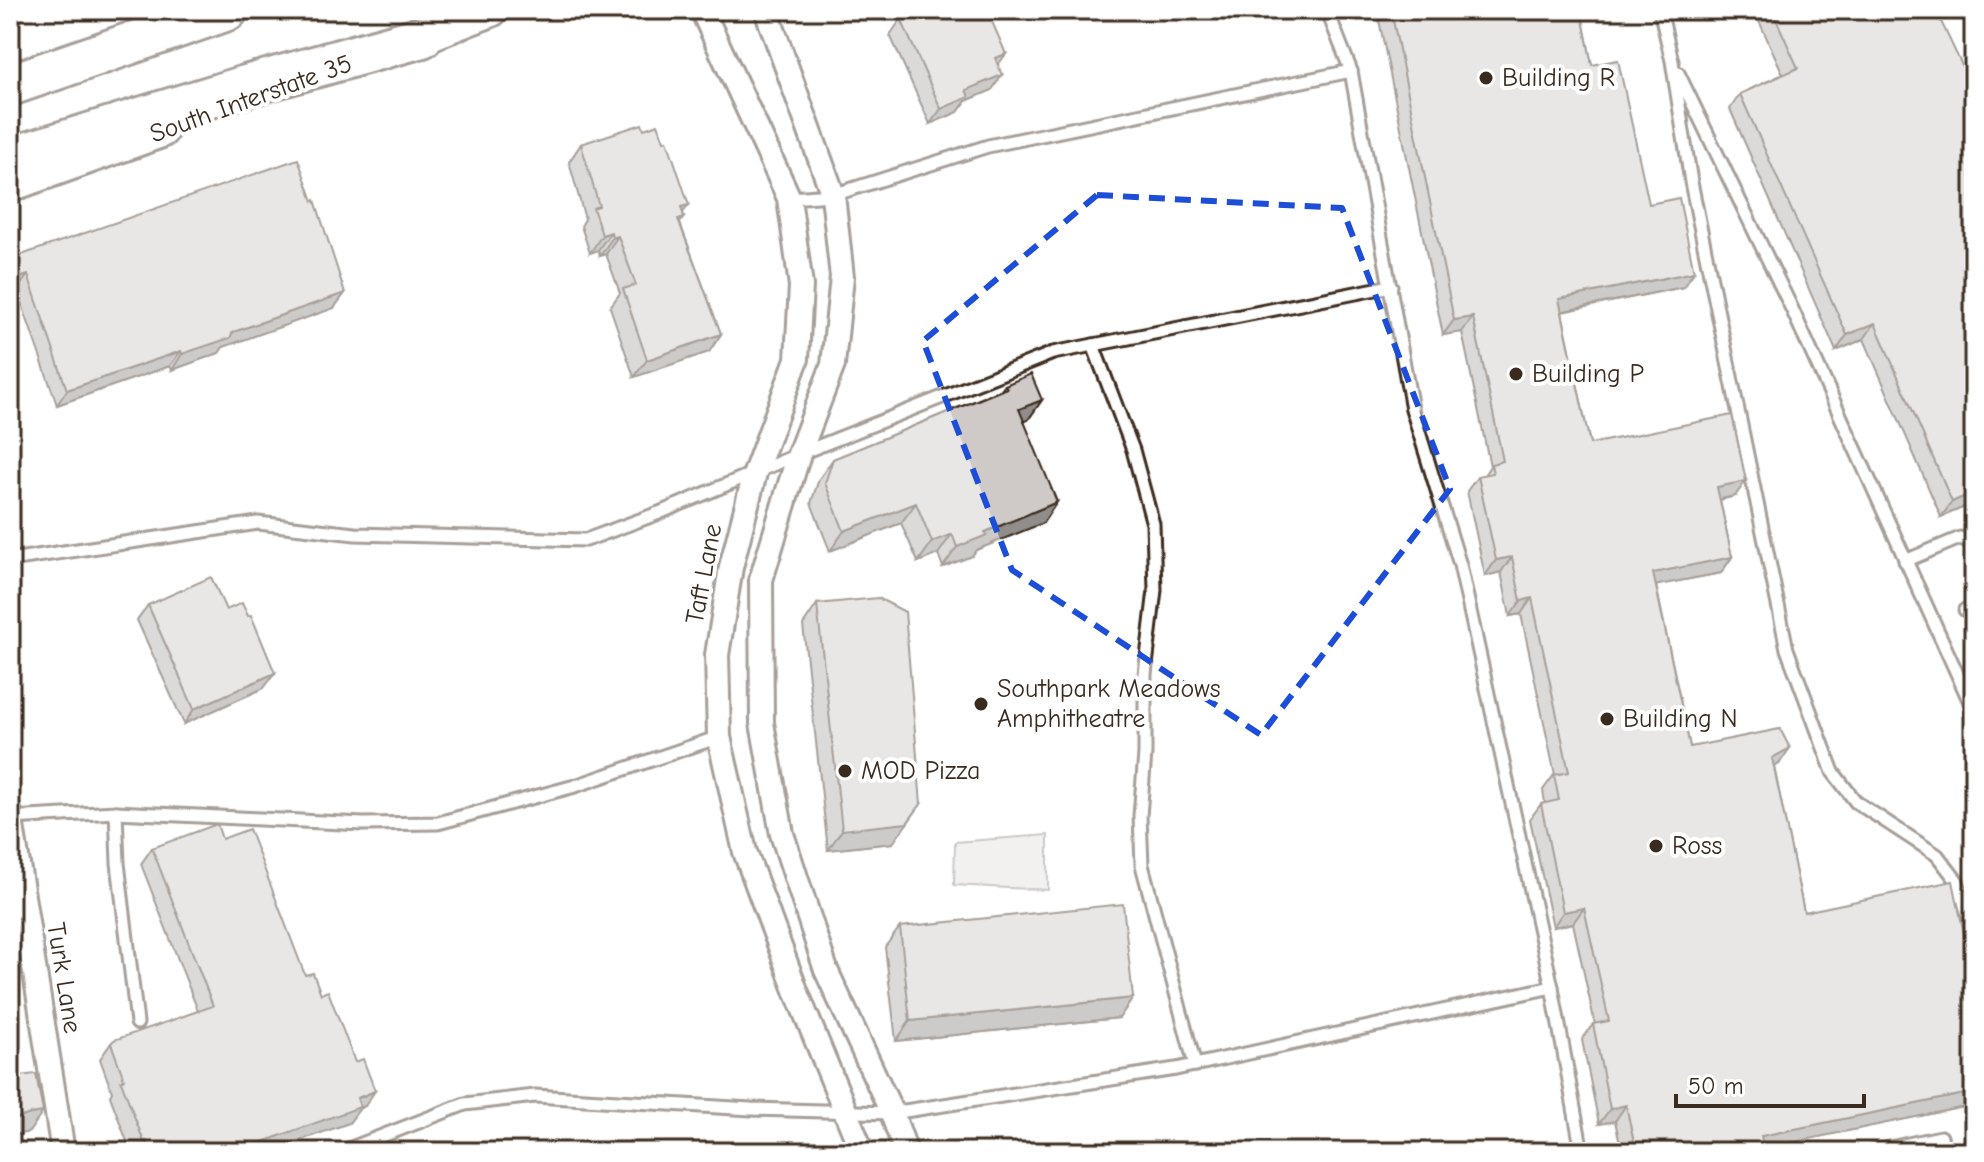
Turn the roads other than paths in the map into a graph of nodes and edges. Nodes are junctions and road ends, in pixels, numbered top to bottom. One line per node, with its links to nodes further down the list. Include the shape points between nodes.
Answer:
1 (227, 10): 12 (highway)
2 (491, 10): 9 (main road, South Interstate 35)
3 (702, 10): 16 (street, Taft Lane)
4 (766, 10): 15 (street)
5 (1327, 10): 11 (lane)
6 (1660, 10): 10 (lane)
7 (1970, 10): 8 (lane)
8 (1974, 20)
9 (422, 37): 13 (highway); 14 (main road, South Interstate 35)
10 (1672, 61): 23 (lane, via 1792,309); 28 (lane, via 1691,182 1787,649 1833,772 1856,802 1937,855 1957,881)
11 (1351, 71): 15 (lane, via 988,146); 17 (lane)
12 (10, 85)
13 (10, 158)
14 (10, 185)
15 (833, 195): 16 (lane); 19 (street, via 842,277 833,365)
16 (789, 198): 20 (street, Taft Lane, via 801,286 797,359)
17 (1391, 286): 18 (lane); 29 (lane, via 1412,409 1460,565)
18 (1093, 345): 19 (lane, via 1053,353); 31 (lane, via 1133,450 1153,524 1155,590 1145,674 1142,865)
19 (799, 454): 20 (lane); 33 (street, via 761,580 762,723 782,834 826,970)
20 (755, 473): 22 (lane, via 586,540 355,534 258,523); 25 (street, Taft Lane, via 731,567 717,655)
21 (1974, 543): 23 (lane, via 1960,538)
22 (10, 560)
23 (1905, 561): 24 (lane)
24 (1974, 711)
25 (719, 737): 26 (lane, via 575,786 438,823); 32 (street, Taft Lane, via 745,852)
26 (116, 812): 27 (lane); 30 (lane)
27 (10, 815): 34 (street, Turk Lane)
28 (1974, 933)
29 (1552, 987): 31 (lane); 38 (lane)
30 (137, 1023)
31 (1195, 1065): 33 (lane)
32 (847, 1112): 33 (lane); 35 (lane, via 535,1096 465,1104); 36 (street, Taft Lane)
33 (892, 1113): 37 (street)
34 (63, 1152)
35 (341, 1152)
36 (862, 1152)
37 (906, 1152)
38 (1582, 1152)
39 (1871, 1152): 40 (lane, via 1941,1137)
40 (1945, 1152)

